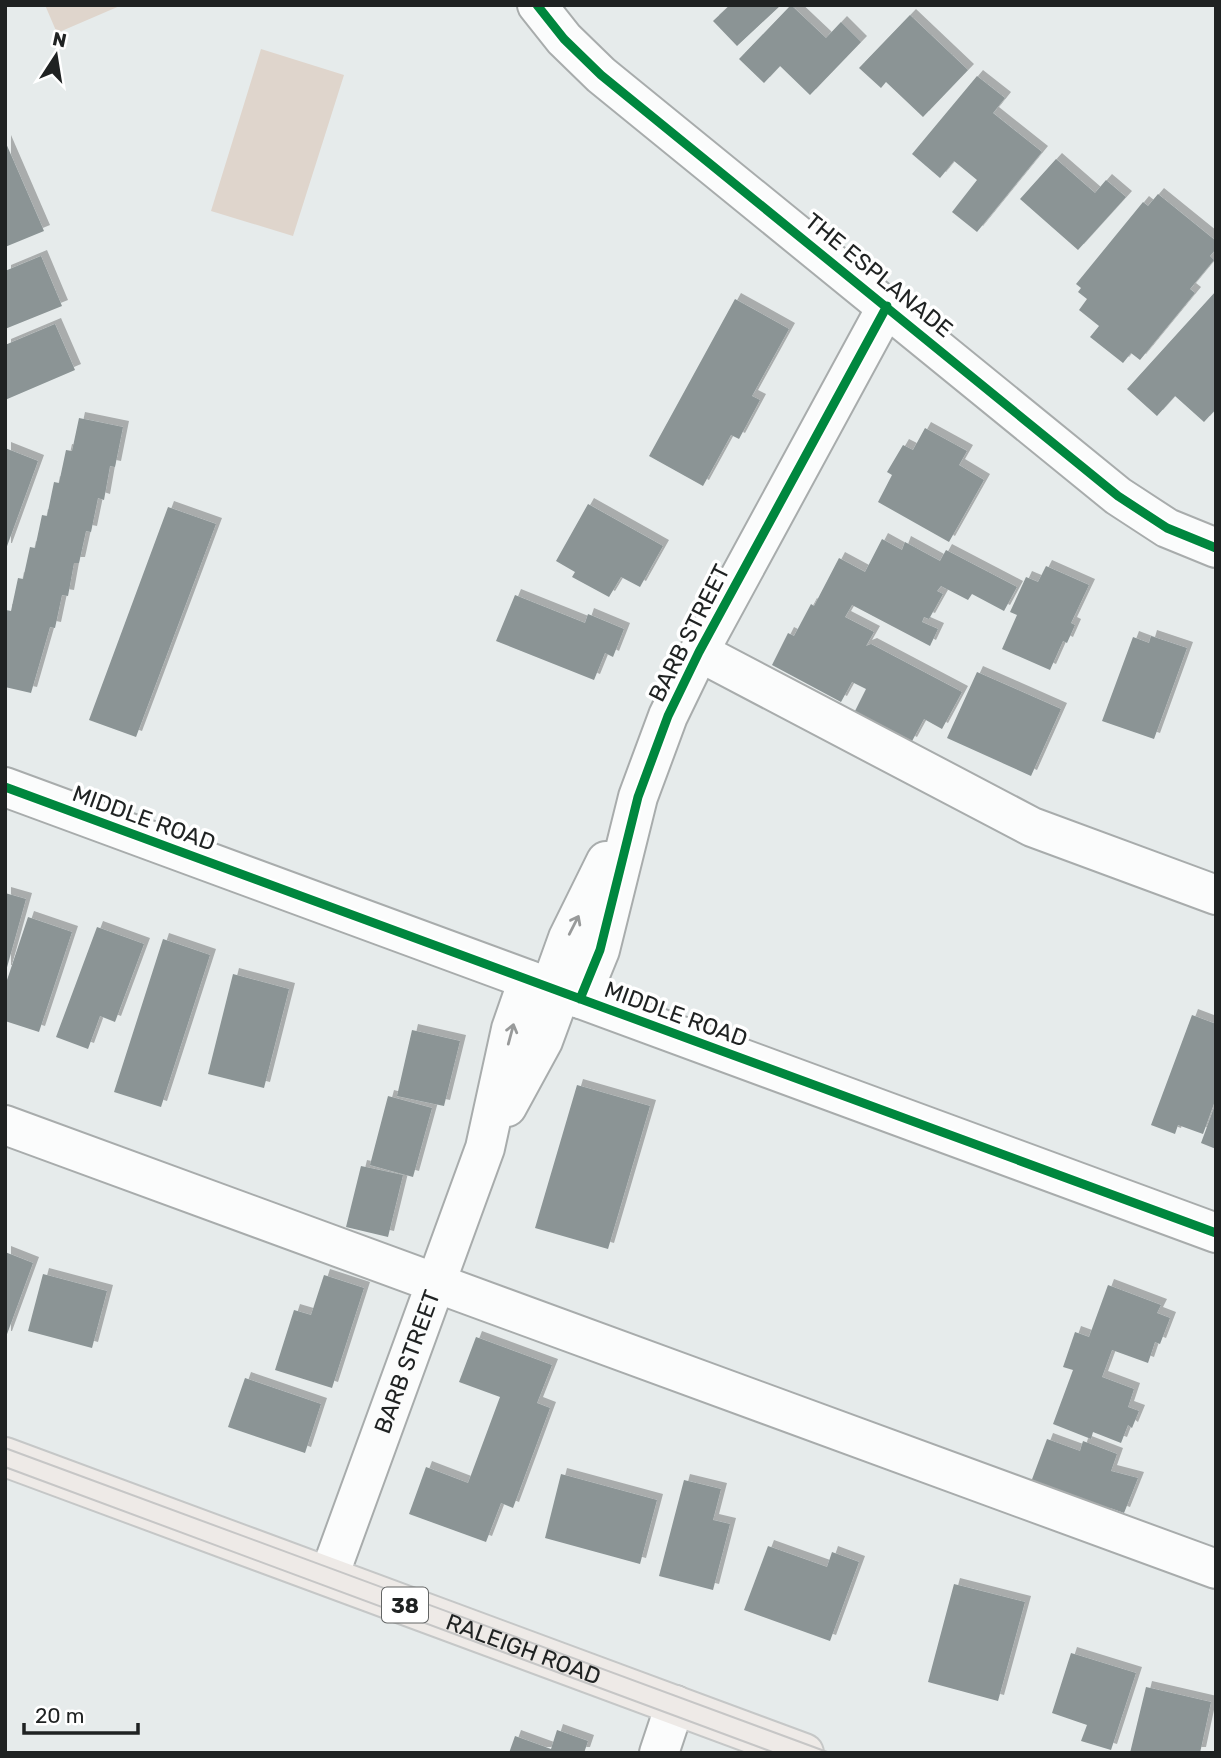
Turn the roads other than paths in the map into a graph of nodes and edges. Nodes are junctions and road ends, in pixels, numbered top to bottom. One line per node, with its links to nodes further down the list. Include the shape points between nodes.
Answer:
1 (537, 5): 2 (street, THE ESPLANADE, via 601,75)
2 (887, 306): 3 (street, THE ESPLANADE, via 1118,496 1167,528); 4 (street, BARB STREET)
3 (1216, 548)
4 (699, 652): 6 (street, via 1032,827); 7 (street, BARB STREET, via 668,716 638,797 600,950)
5 (5, 787): 7 (street, MIDDLE ROAD)
6 (1216, 895)
7 (555, 990): 9 (street, MIDDLE ROAD); 10 (street, BARB STREET, via 511,1030 485,1148)
8 (5, 1125): 10 (street)
9 (1216, 1233)
10 (436, 1283): 12 (street); 13 (street, BARB STREET)
11 (5, 1457): 13 (main road, RALEIGH ROAD / 38)
12 (1216, 1569)
13 (329, 1576): 14 (main road, RALEIGH ROAD / 38)
14 (675, 1705): 15 (street); 16 (main road, RALEIGH ROAD / 38)
15 (659, 1753)
16 (804, 1753)

